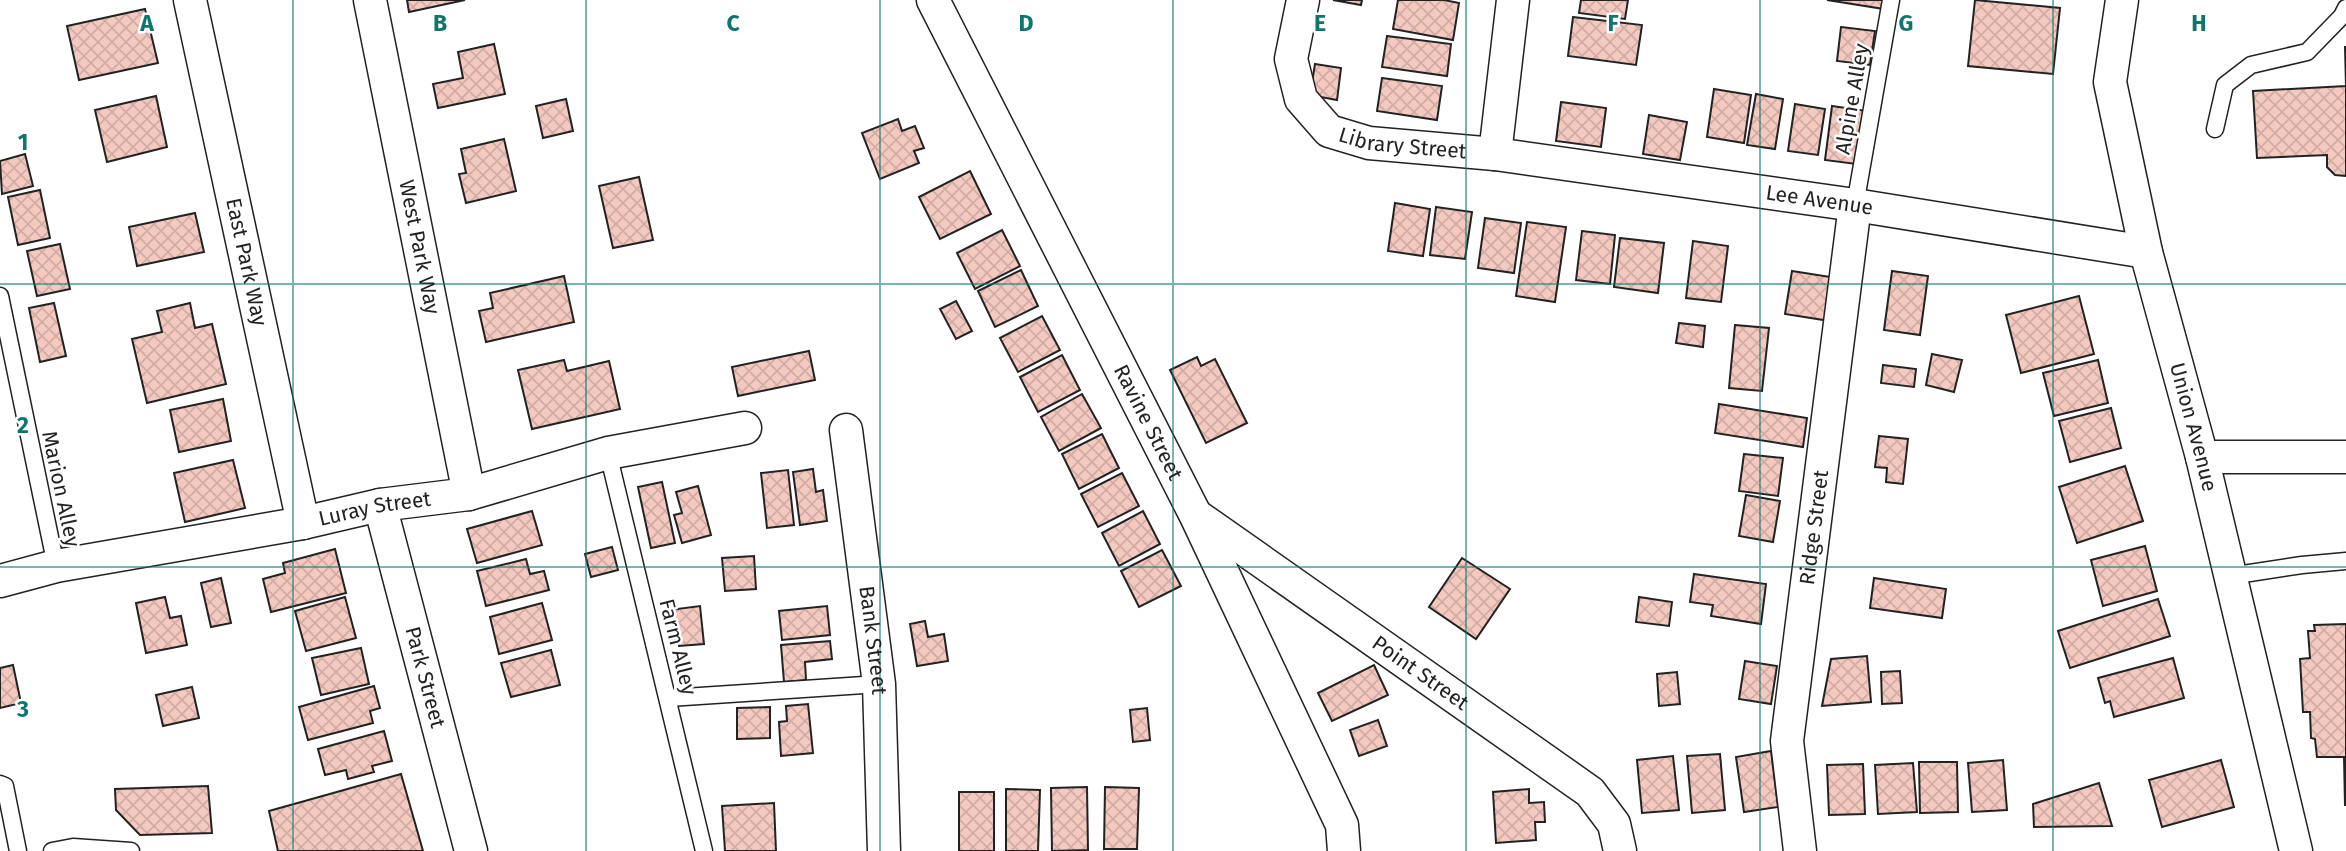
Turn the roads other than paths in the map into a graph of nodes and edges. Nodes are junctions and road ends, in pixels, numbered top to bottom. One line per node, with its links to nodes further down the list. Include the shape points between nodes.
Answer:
1 (190, 0): 22 (street, East Park Way)
2 (370, 0): 19 (street, West Park Way)
3 (933, 0): 21 (street, Ravine Street)
4 (1303, 0): 10 (street, Library Street, via 1291,58 1301,99 1329,131 1369,143)
5 (1513, 0): 10 (street)
6 (1891, 0): 11 (lane, Alpine Alley)
7 (2122, 0): 12 (street, Union Avenue, via 2110,82)
8 (2346, 8): 9 (lane, via 2307,52 2251,65 2225,85)
9 (2214, 129)
10 (1496, 154): 11 (street, Lee Avenue)
11 (1855, 205): 12 (street, Lee Avenue); 38 (street, Ridge Street, via 1787,741)
12 (2146, 252): 17 (street, Union Avenue)
13 (0, 296): 24 (lane, Marion Alley)
14 (745, 428): 16 (street, Luray Street)
15 (846, 430): 27 (street, Bank Street)
16 (608, 453): 19 (street, Luray Street); 28 (lane, Farm Alley)
17 (2202, 457): 18 (street); 25 (street, Union Avenue)
18 (2346, 457)
19 (469, 494): 20 (street, Luray Street)
20 (380, 505): 22 (street, Luray Street); 33 (street, Park Street)
21 (1196, 516): 36 (street, Ravine Street, via 1342,825); 37 (street, Point Street, via 1590,792 1614,824)
22 (303, 523): 24 (street, Luray Street)
23 (2346, 561): 25 (lane)
24 (56, 566): 26 (street, Luray Street)
25 (2230, 576): 39 (street, Union Avenue)
26 (0, 581)
27 (880, 684): 28 (lane); 35 (street, Bank Street)
28 (669, 698): 34 (lane, Farm Alley)
29 (0, 784): 30 (lane, via 5,786)
30 (18, 851)
31 (52, 851): 32 (lane)
32 (131, 851)
33 (471, 851)
34 (704, 851)
35 (884, 851)
36 (1344, 851)
37 (1620, 851)
38 (1800, 851)
39 (2296, 851)

